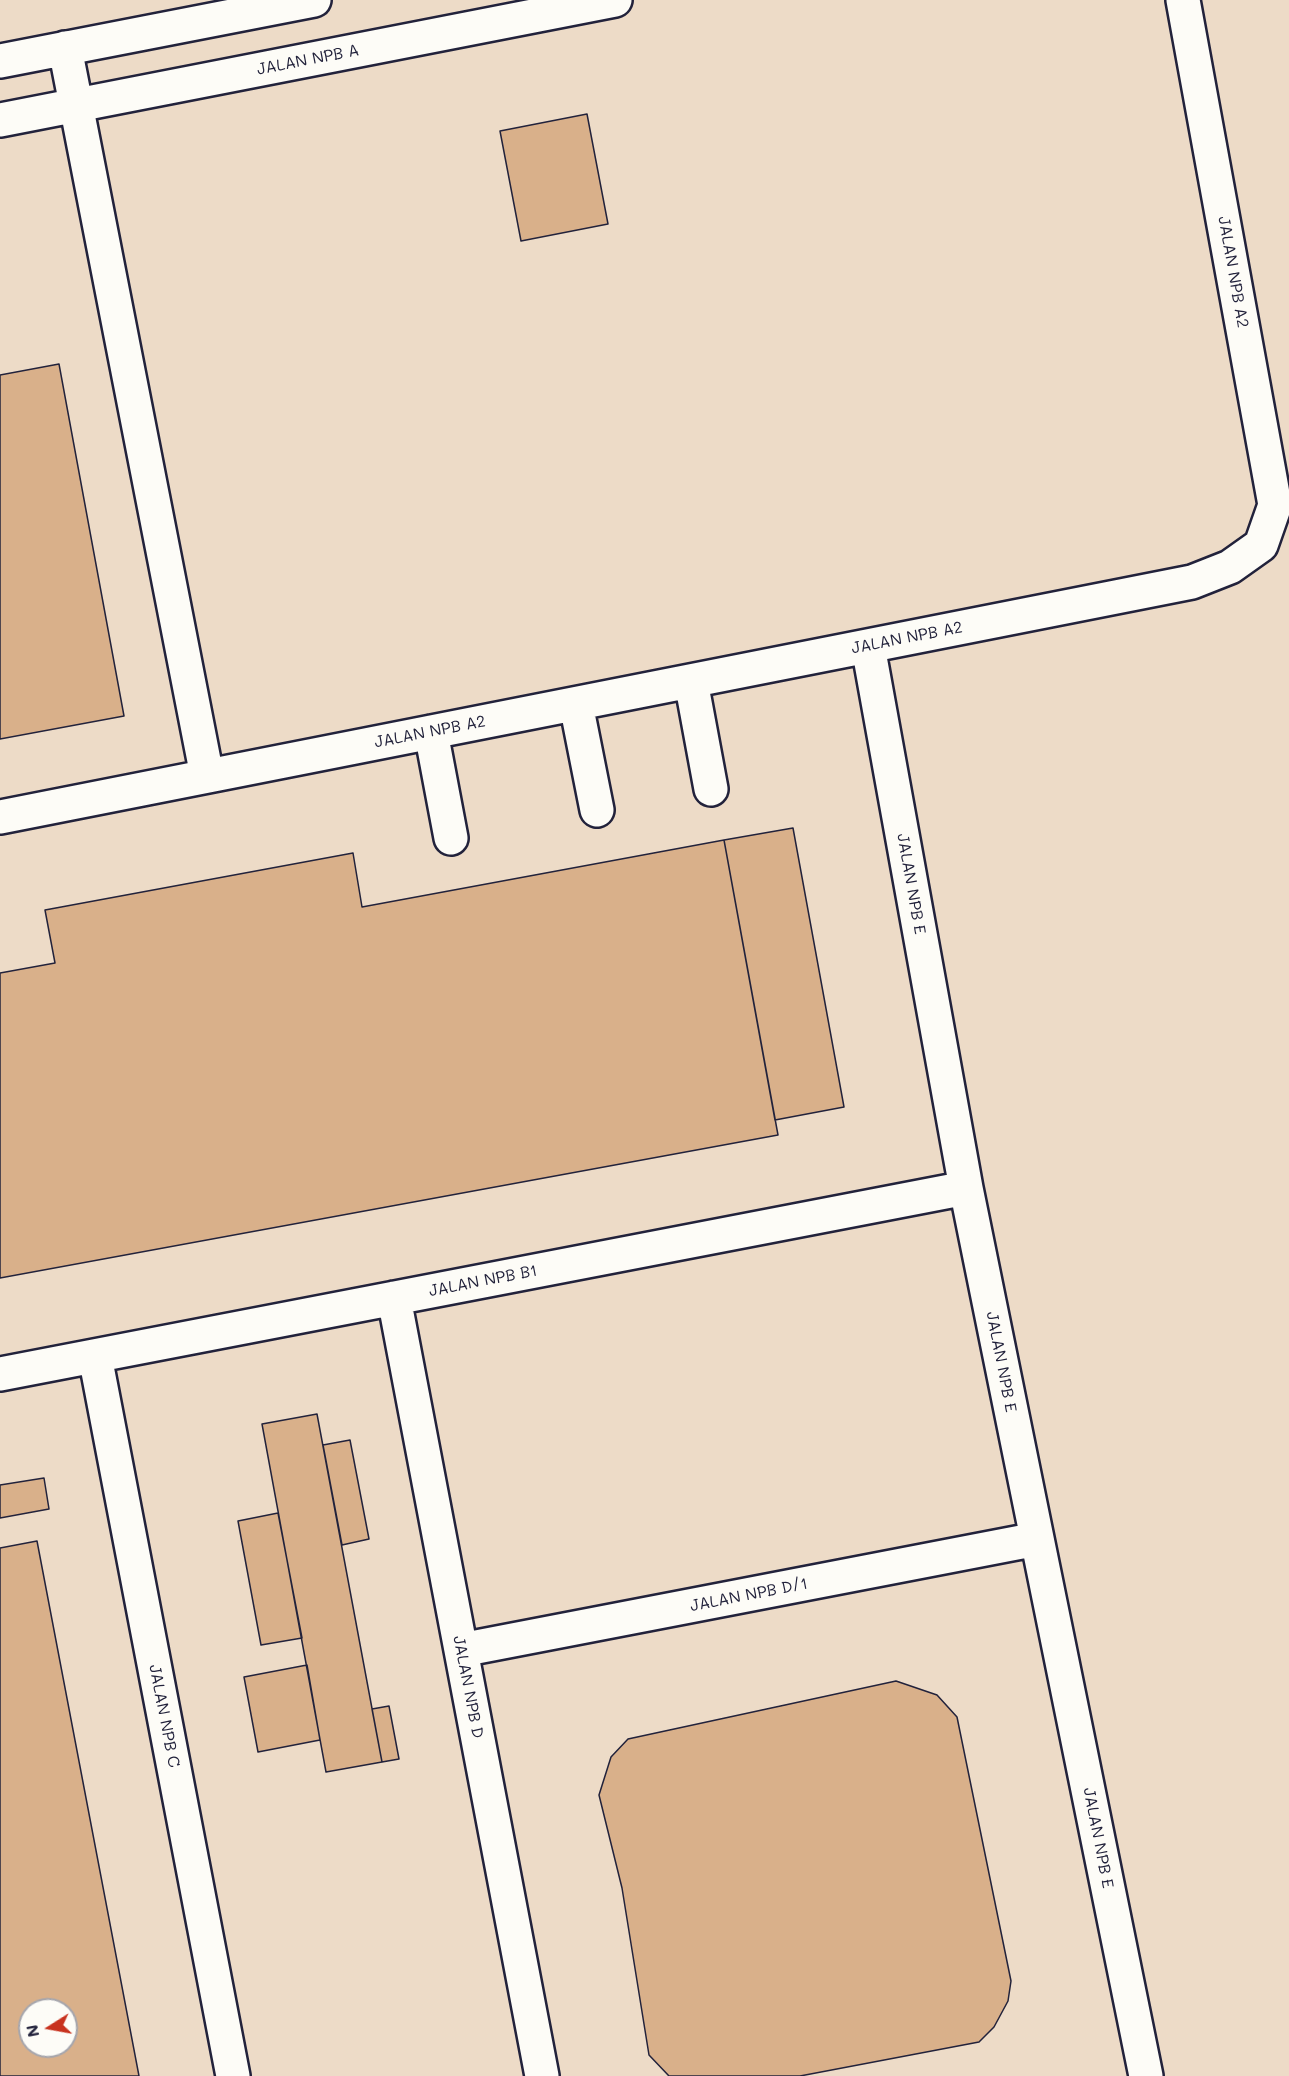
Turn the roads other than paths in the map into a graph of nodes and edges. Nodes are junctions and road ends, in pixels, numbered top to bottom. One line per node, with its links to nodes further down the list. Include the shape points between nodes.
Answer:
1 (314, 0): 4 (street)
2 (615, 0): 6 (street, JALAN NPB A)
3 (1183, 0): 8 (street, JALAN NPB A2, via 1275,505 1260,545 1230,567 1192,582)
4 (65, 48): 5 (street); 6 (street)
5 (0, 61)
6 (77, 105): 7 (street, JALAN NPB A); 12 (street)
7 (0, 120)
8 (868, 646): 9 (street, JALAN NPB A2); 17 (street, JALAN NPB E)
9 (691, 681): 10 (street, JALAN NPB A2); 13 (street)
10 (576, 704): 11 (street, JALAN NPB A2); 14 (street)
11 (431, 732): 12 (street, JALAN NPB A2); 16 (street)
12 (207, 776): 15 (street, JALAN NPB A2)
13 (711, 789)
14 (597, 810)
15 (0, 817)
16 (451, 838)
17 (966, 1188): 18 (street, JALAN NPB B1); 21 (street, JALAN NPB E)
18 (394, 1298): 19 (street, JALAN NPB B1); 22 (street, JALAN NPB D)
19 (95, 1356): 20 (street, JALAN NPB B1); 23 (street, JALAN NPB C)
20 (0, 1374)
21 (1037, 1539): 22 (street, JALAN NPB D/1); 25 (street, JALAN NPB E)
22 (461, 1650): 24 (street, JALAN NPB D)
23 (233, 2076)
24 (542, 2076)
25 (1146, 2076)

